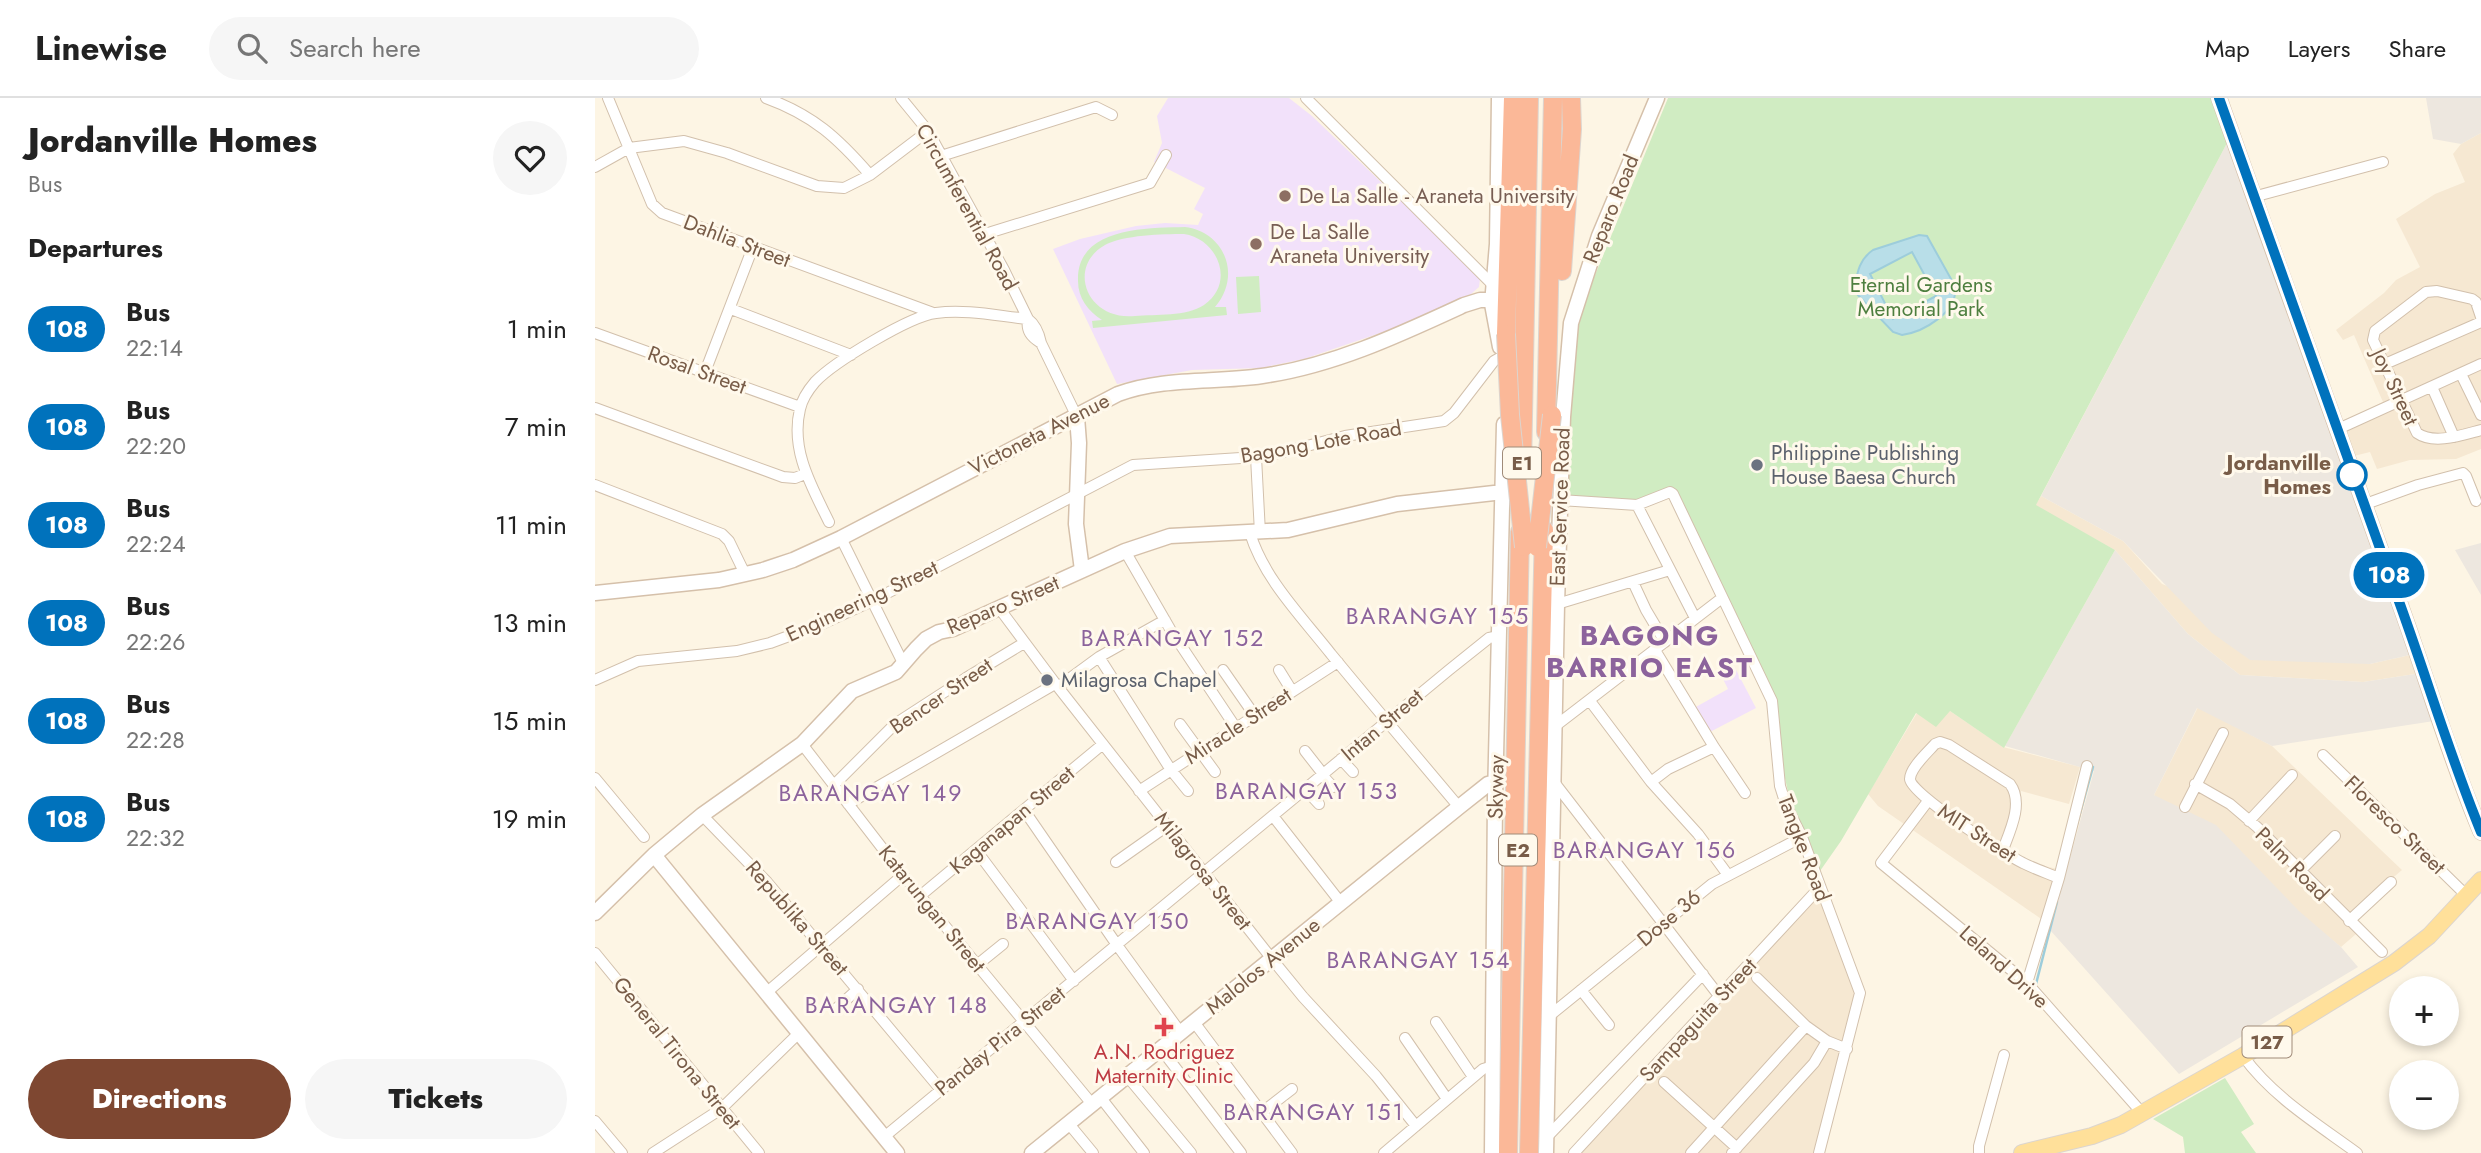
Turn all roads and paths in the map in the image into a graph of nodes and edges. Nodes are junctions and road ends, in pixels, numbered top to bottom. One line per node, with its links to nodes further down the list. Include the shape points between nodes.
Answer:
1 (608, 98): 14 (street, Dahlia Street)
2 (766, 98): 19 (street, via 784,104 841,141)
3 (1306, 98): 23 (street)
4 (1499, 98): 23 (street)
5 (1513, 98): 57 (highway, bridge, via 1506,334 1510,415)
6 (1529, 98): 205 (highway, E1)
7 (1553, 98): 206 (highway, E1)
8 (1571, 98): 57 (highway, bridge, via 1552,415)
9 (1657, 98): 28 (street, Reparo Road, via 1599,236)
10 (2219, 98): 20 (street)
11 (905, 99): 13 (street, Circumferential Road)
12 (1112, 115): 16 (street, via 1096,107)
13 (928, 131): 16 (street, Circumferential Road); 19 (street)
14 (629, 148): 18 (street); 19 (street, via 684,141 832,189); 22 (street, Dahlia Street, via 652,204 662,213)
15 (1166, 155): 21 (street, via 1150,183)
16 (941, 156): 21 (street, Circumferential Road)
17 (2383, 162): 20 (street)
18 (595, 167)
19 (870, 175)
20 (2253, 197): 42 (street)
21 (985, 234): 26 (street, Circumferential Road)
22 (753, 247): 24 (street); 25 (street, Dahlia Street)
23 (1493, 293): 31 (street); 41 (street, Victoneta Avenue, via 1327,362 1264,376 1131,389)
24 (731, 309): 30 (street); 34 (street)
25 (933, 313): 26 (street); 30 (street)
26 (1028, 319): 41 (street, Circumferential Road, via 1027,327 1041,343)
27 (2481, 319): 33 (street); 33 (street, Joy Street, via 2472,299 2437,291 2421,295 2373,334)
28 (1571, 323): 50 (street, East Service Road)
29 (595, 333): 34 (street, Rosal Street)
30 (851, 355): 38 (street, via 815,382)
31 (1501, 357): 45 (street, Bagong Lote Road, via 1444,421 1345,436); 48 (street)
32 (2481, 364): 35 (street)
33 (2385, 365): 37 (street, Joy Street)
34 (705, 372): 38 (street, Rosal Street)
35 (2461, 374): 36 (street); 40 (street)
36 (2432, 387): 37 (street); 44 (street, Joy Street)
37 (2401, 400): 42 (street); 44 (street, Joy Street, via 2420,436)
38 (800, 407): 46 (street, via 798,438)
39 (595, 408): 46 (street, via 775,475 795,478)
40 (2481, 415)
41 (1077, 416): 49 (street, Circumferential Road); 56 (street, Victoneta Avenue)
42 (2336, 430): 53 (street)
43 (2481, 430): 44 (street, Joy Street)
44 (2453, 437)
45 (1256, 457): 49 (street, Bagong Lote Road, via 1140,463); 55 (street)
46 (805, 474): 54 (street)
47 (595, 485): 61 (street, via 722,534)
48 (1503, 492): 55 (street, Reparo Street, via 1397,504 1288,530); 70 (street)
49 (1077, 494): 59 (street, Circumferential Road); 65 (street, Engineering Street)
50 (1560, 500): 52 (street); 66 (street, East Service Road)
51 (2476, 501): 53 (street, via 2463,473)
52 (1637, 505): 60 (street); 64 (street, Tangke Road, via 1673,494)
53 (2363, 505): 123 (street)
54 (829, 522)
55 (1255, 533): 58 (street, Reparo Street, via 1170,536); 76 (street, via 1258,554 1273,579)
56 (841, 538): 61 (street, Victoneta Avenue, via 793,561); 65 (street)
57 (1530, 547): 205 (highway, Skyway / E2); 206 (highway, Skyway / E2)
58 (1125, 551): 59 (street, Reparo Street); 69 (street)
59 (1082, 570): 67 (street, Reparo Street)
60 (1670, 570): 62 (street); 68 (street)
61 (745, 574): 63 (street, Victoneta Avenue)
62 (1633, 582): 66 (street); 71 (street)
63 (595, 593)
64 (1722, 598): 68 (street); 126 (street, Tangke Road, via 1772,701 1780,786)
65 (872, 601): 75 (street); 79 (street, Engineering Street, via 770,643 638,661)
66 (1557, 604): 86 (street, East Service Road)
67 (999, 608): 72 (street, Milagrosa Street); 75 (street, Reparo Street, via 926,639)
68 (1695, 618): 71 (street)
69 (1165, 620): 74 (street); 87 (street)
70 (1499, 636): 84 (street, Intan Street, via 1489,638); 103 (street)
71 (1665, 642): 73 (street)
72 (1024, 643): 80 (street, Milagrosa Street); 107 (street, Bencer Street, via 895,724)
73 (1655, 650): 82 (street); 91 (street)
74 (1099, 657): 80 (street); 97 (street)
75 (902, 661): 89 (street, Reparo Street, via 887,677 852,691)
76 (1338, 662): 81 (street, Miracle Street); 84 (street)
77 (1223, 670): 83 (street)
78 (1279, 670): 81 (street)
79 (595, 680)
80 (1056, 685): 90 (street, Milagrosa Street); 114 (street)
81 (1292, 691): 83 (street, Miracle Street)
82 (1590, 701): 86 (street); 105 (street)
83 (1255, 716): 87 (street, Miracle Street)
84 (1386, 722): 95 (street, Intan Street); 116 (street)
85 (1180, 724): 92 (street)
86 (1554, 727): 104 (street, East Service Road)
87 (1236, 728): 92 (street, Miracle Street)
88 (2223, 733): 106 (street)
89 (802, 744): 107 (street, Katarungan Street); 119 (street, Reparo Street)
90 (1103, 744): 110 (street, Milagrosa Street); 118 (street, Kaganapan Street)
91 (1714, 747): 105 (street); 112 (street)
92 (1200, 751): 97 (street, Miracle Street); 98 (street)
93 (1305, 751): 100 (street)
94 (2323, 755): 139 (street, Floresco Street)
95 (1341, 759): 99 (street); 100 (street, Intan Street)
96 (2087, 766): 135 (street)
97 (1171, 770): 110 (street, Miracle Street); 111 (street)
98 (1215, 772)
99 (1353, 772)
100 (1322, 774): 108 (street); 109 (street, Intan Street)
101 (2292, 775): 121 (street)
102 (595, 778): 125 (street)
103 (1495, 782): 116 (street, Malolos Avenue); 175 (street)
104 (1553, 782): 144 (street); 161 (street, East Service Road)
105 (1651, 782): 134 (street)
106 (2195, 784): 117 (street); 121 (street, Palm Road)
107 (834, 785): 114 (street, Katarungan Street)
108 (1333, 786)
109 (1305, 789): 115 (street); 120 (street, Intan Street)
110 (1139, 791): 122 (street, Milagrosa Street)
111 (1188, 791)
112 (1745, 793)
113 (1928, 801): 128 (street, MIT Street); 128 (street, MIT Street, via 1910,783 1911,773 1940,742 2010,784 2017,800); 155 (street, Leland Drive, via 1881,863)
114 (848, 804): 133 (street, Katarungan Street)
115 (1319, 804)
116 (1459, 807): 141 (street, Malolos Avenue)
117 (2185, 807)
118 (1024, 810): 127 (street, Kaganapan Street); 147 (street)
119 (702, 815): 129 (street, Reparo Street); 146 (street, Republika Street)
120 (1273, 816): 132 (street, Intan Street); 141 (street)
121 (2249, 821): 131 (street, Palm Road)
122 (1167, 826): 130 (street); 132 (street, Milagrosa Street)
123 (2481, 832)
124 (2335, 836): 131 (street)
125 (644, 837)
126 (1802, 837): 134 (street, Dose 36); 138 (street, Tangke Road)
127 (976, 850): 140 (street, Kaganapan Street); 154 (street)
128 (2002, 852): 135 (street, MIT Street)
129 (654, 855): 142 (street, Reparo Street); 158 (street)
130 (1116, 862)
131 (2300, 871): 143 (street, Palm Road)
132 (1204, 873): 147 (street, Panday Pira Street); 150 (street, Milagrosa Street)
133 (903, 875): 140 (street, Katarungan Street); 146 (street)
134 (1728, 875): 144 (street, Dose 36)
135 (2059, 878): 155 (street)
136 (2481, 880): 139 (main road, 127)
137 (2391, 882): 143 (street)
138 (1820, 887): 159 (street, Sampaguita Street); 172 (street, Tangke Road, via 1859,987)
139 (2466, 895): 174 (main road, 127, via 2429,936 2394,964)
140 (921, 896): 151 (street, Katarungan Street)
141 (1341, 903): 150 (street, Malolos Avenue)
142 (595, 913)
143 (2349, 920): 148 (street, Palm Road)
144 (1663, 923): 152 (street); 157 (street, Dose 36)
145 (1003, 944): 151 (street)
146 (821, 945): 156 (street, Republika Street); 158 (street)
147 (1117, 945): 154 (street, Panday Pira Street); 168 (street)
148 (2382, 952)
149 (595, 953): 183 (street, General Tirona Street)
150 (1272, 958): 164 (street, Malolos Avenue); 188 (street, Milagrosa Street)
151 (977, 965): 162 (street, Katarungan Street)
152 (1703, 975): 159 (street); 191 (street)
153 (1757, 978): 166 (street)
154 (1074, 981): 162 (street, Panday Pira Street)
155 (2027, 983): 185 (street, Leland Drive)
156 (858, 989): 160 (street); 180 (street, Republika Street)
157 (1581, 990): 161 (street, Dose 36); 165 (street)
158 (766, 993): 167 (street)
159 (1720, 997): 207 (street, Sampaguita Street)
160 (837, 1008)
161 (1548, 1017): 191 (street, East Service Road)
162 (1024, 1021): 180 (street, Panday Pira Street); 182 (street, Katarungan Street)
163 (1436, 1022): 177 (street)
164 (1194, 1023): 168 (street, Malolos Avenue); 184 (street)
165 (1609, 1026)
166 (1807, 1026): 170 (street); 189 (street)
167 (799, 1033): 183 (street); 190 (street)
168 (1181, 1033): 171 (street, Malolos Avenue)
169 (1405, 1038): 181 (street)
170 (1826, 1041): 172 (street); 193 (street, via 1814,1063)
171 (1161, 1049): 176 (street, Malolos Avenue); 201 (street)
172 (1847, 1049): 209 (street)
173 (2004, 1055): 210 (street)
174 (2243, 1056): 185 (main road, 127); 212 (street, via 2277,1094)
175 (1493, 1066): 177 (street); 204 (street)
176 (1127, 1076): 182 (street, Malolos Avenue); 200 (street)
177 (1473, 1077): 181 (street)
178 (1664, 1082): 189 (street)
179 (1292, 1089): 184 (street)
180 (941, 1090): 190 (street, Panday Pira Street)
181 (1447, 1099): 188 (street)
182 (1096, 1101): 187 (street, Malolos Avenue); 199 (street, Katarungan Street)
183 (721, 1109): 195 (street); 196 (street, General Tirona Street)
184 (1261, 1114): 202 (street)
185 (2143, 1114): 211 (main road, 127, via 2092,1136)
186 (595, 1121): 194 (street)
187 (1069, 1124): 192 (street, Malolos Avenue); 198 (street)
188 (1416, 1126): 203 (street)
189 (1714, 1129): 193 (street); 208 (street)
190 (884, 1137): 197 (street)
191 (1546, 1146)
192 (1040, 1151)
193 (1734, 1151)
194 (622, 1153)
195 (653, 1153)
196 (759, 1153)
197 (897, 1153)
198 (1093, 1153)
199 (1144, 1153)
200 (1191, 1153)
201 (1241, 1153)
202 (1292, 1153)
203 (1384, 1153)
204 (1492, 1153)
205 (1511, 1153)
206 (1527, 1153)
207 (1574, 1153)
208 (1691, 1153)
209 (1819, 1153)
210 (1979, 1153)
211 (2022, 1153)
212 (2357, 1153)

